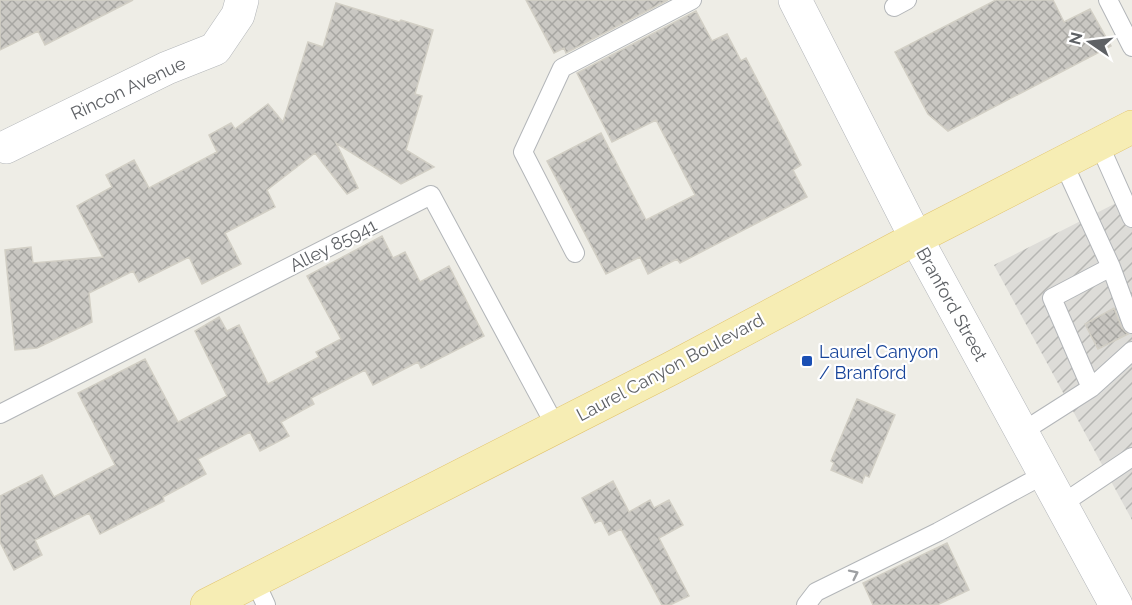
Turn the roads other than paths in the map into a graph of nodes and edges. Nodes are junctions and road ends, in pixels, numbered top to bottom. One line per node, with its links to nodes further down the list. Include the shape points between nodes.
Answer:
1 (692, 0): 12 (lane, via 562,68 528,141 523,152)
2 (795, 0): 11 (main road, Branford Street)
3 (1108, 0): 5 (lane)
4 (240, 8): 8 (main road, Rincon Avenue, via 215,49 167,68)
5 (1132, 47)
6 (1132, 127): 7 (main road, Laurel Canyon Boulevard)
7 (1099, 144): 9 (main road, Laurel Canyon Boulevard); 10 (lane)
8 (6, 147)
9 (1064, 162): 11 (main road, Laurel Canyon Boulevard); 13 (lane)
10 (1132, 218)
11 (916, 238): 18 (main road, Laurel Canyon Boulevard); 19 (main road, Branford Street)
12 (575, 253)
13 (1111, 267): 14 (lane); 16 (lane, via 1052,298)
14 (1132, 324)
15 (1132, 351): 16 (lane)
16 (1091, 388): 19 (lane)
17 (0, 414): 18 (lane, Alley 85941, via 431,195)
18 (556, 427): 23 (main road, Laurel Canyon Boulevard)
19 (1022, 432): 21 (main road, Branford Street)
20 (1132, 457): 22 (lane)
21 (1045, 474): 22 (main road, Branford Street); 25 (lane, one-way to 21, via 816,592)
22 (1062, 504): 26 (main road, Branford Street)
23 (261, 593): 24 (main road, Laurel Canyon Boulevard)
24 (207, 605)
25 (806, 605)
26 (1116, 605)

